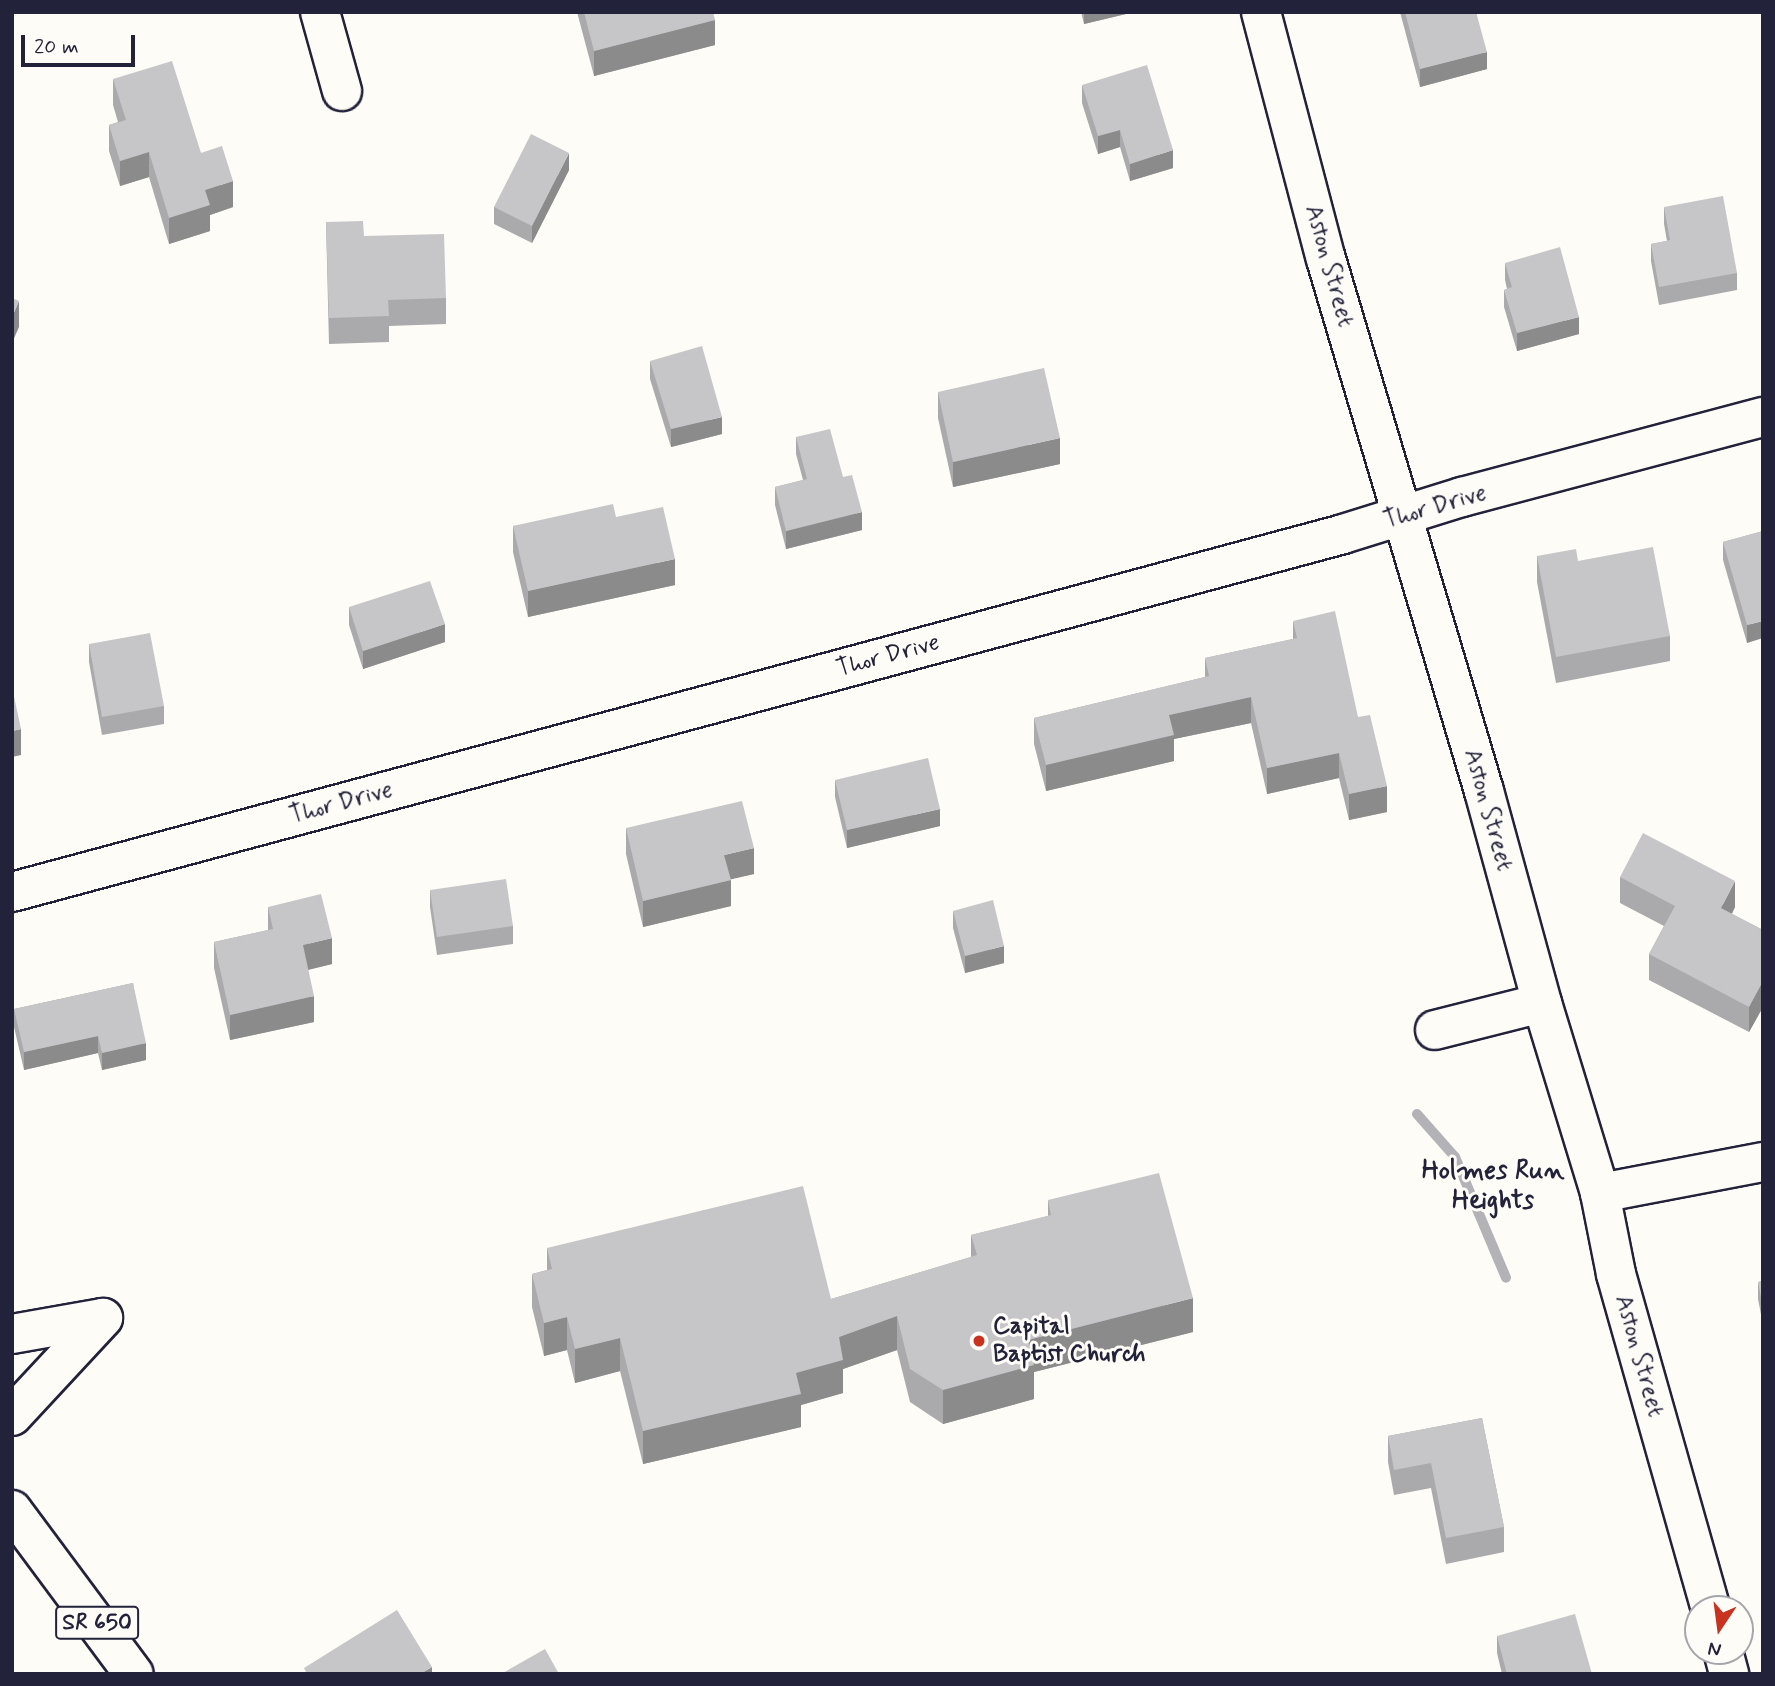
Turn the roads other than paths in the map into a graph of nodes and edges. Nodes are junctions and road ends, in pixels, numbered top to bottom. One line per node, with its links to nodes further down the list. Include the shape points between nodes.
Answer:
1 (320, 12): 3 (street)
2 (1261, 12): 5 (street, Aston Street)
3 (342, 91)
4 (1763, 416): 5 (street, Thor Drive)
5 (1401, 516): 6 (street, Thor Drive); 7 (street, Aston Street)
6 (12, 891)
7 (1542, 1003): 8 (street); 10 (street, Aston Street)
8 (1436, 1030)
9 (1763, 1162): 10 (street)
10 (1600, 1194): 14 (street, Aston Street, via 1616,1273)
11 (12, 1334): 12 (street, via 103,1318)
12 (12, 1416)
13 (12, 1510): 15 (street, SR 650)
14 (1707, 1595)
15 (134, 1674)

